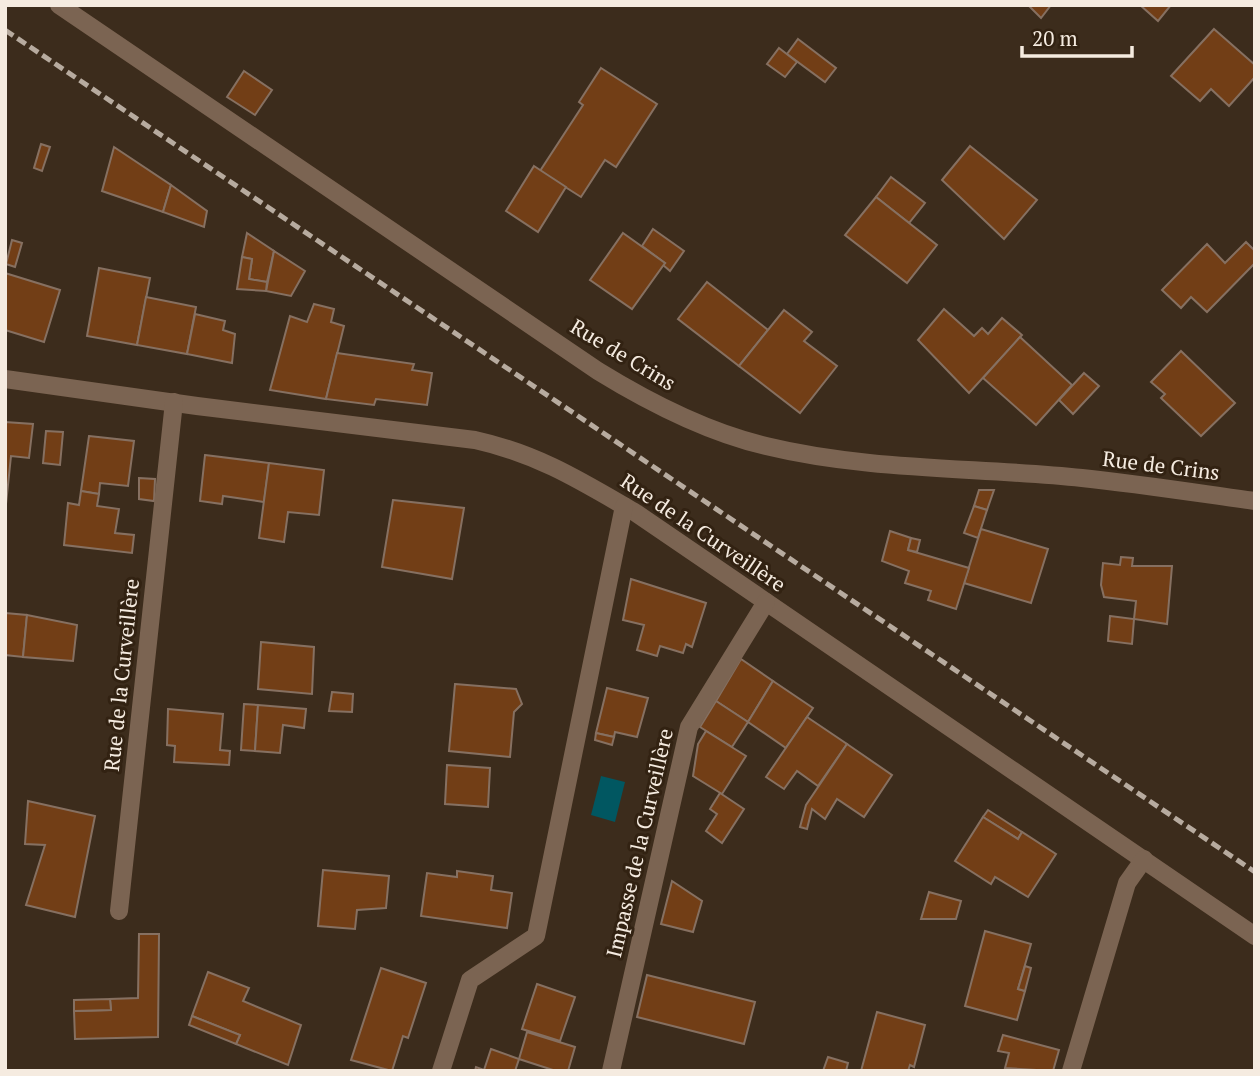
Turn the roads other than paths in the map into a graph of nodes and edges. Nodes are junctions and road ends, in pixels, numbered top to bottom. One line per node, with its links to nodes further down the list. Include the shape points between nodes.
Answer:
1 (59, 5): 4 (street, Rue de Crins, via 598,371 639,396 719,432 818,457 1082,478)
2 (5, 379): 3 (street, Rue de la Curveillère)
3 (174, 402): 5 (street, Rue de la Curveillère, via 501,446 561,468); 8 (street, Rue de la Curveillère)
4 (1255, 501)
5 (624, 506): 6 (street, Rue de la Curveillère); 10 (street, via 536,936 470,980)
6 (766, 602): 7 (street, Rue de la Curveillère); 11 (street, Impasse de la Curveillère, via 689,727)
7 (1144, 859): 9 (street, Rue de la Curveillère); 12 (street, via 1127,883)
8 (119, 911)
9 (1255, 936)
10 (441, 1071)
11 (611, 1071)
12 (1071, 1071)

